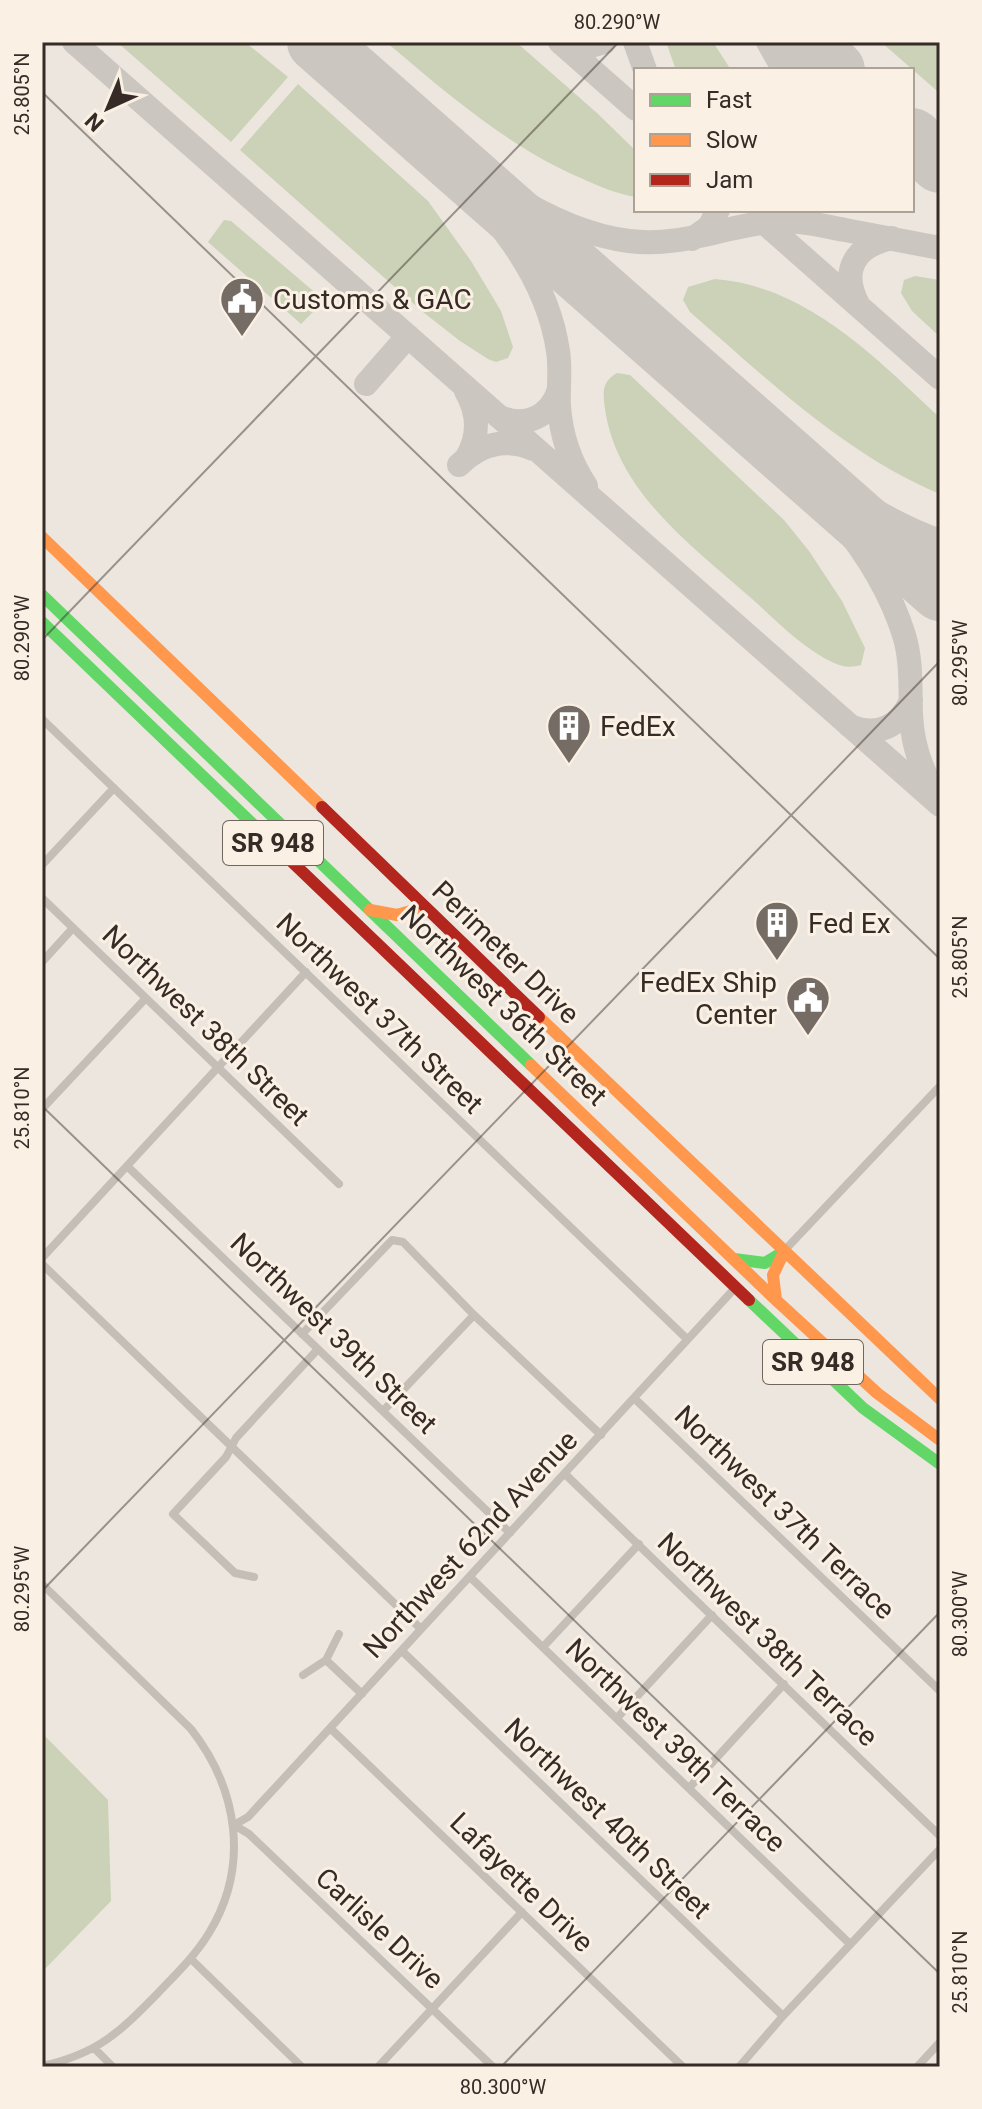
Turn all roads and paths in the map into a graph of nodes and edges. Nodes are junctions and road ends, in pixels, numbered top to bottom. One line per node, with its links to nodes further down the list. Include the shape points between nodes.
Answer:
1 (42, 537): 13 (main road, Perimeter Drive)
2 (42, 595): 4 (main road, Northwest 36th Street / SR 948)
3 (42, 622): 6 (main road, Northwest 36th Street / SR 948)
4 (163, 712): 6 (main road, via 167,725); 7 (main road, Northwest 36th Street / SR 948)
5 (42, 719): 8 (street, Northwest 37th Street)
6 (161, 736): 7 (main road, via 189,748 218,775); 9 (main road, Northwest 36th Street / SR 948)
7 (230, 776): 10 (main road, Northwest 36th Street / SR 948)
8 (114, 788): 11 (street); 20 (street, Northwest 37th Street)
9 (261, 832): 10 (main road); 17 (main road, Northwest 36th Street / SR 948)
10 (292, 836): 14 (main road, Northwest 36th Street / SR 948)
11 (42, 865)
12 (42, 898): 16 (street, Northwest 38th Street)
13 (424, 907): 14 (main road, via 397,915); 29 (main road, Perimeter Drive)
14 (370, 910): 15 (main road, Northwest 36th Street / SR 948)
15 (381, 921): 17 (main road); 18 (main road, Northwest 36th Street / SR 948)
16 (73, 928): 19 (street); 21 (street, Northwest 38th Street)
17 (384, 951): 18 (main road); 25 (main road, Northwest 36th Street / SR 948)
18 (414, 952): 24 (main road, Northwest 36th Street / SR 948)
19 (42, 962)
20 (306, 972): 22 (street); 37 (street, Northwest 37th Street)
21 (146, 998): 22 (street, Northwest 38th Street); 26 (street)
22 (218, 1067): 27 (street); 28 (street, Northwest 38th Street)
23 (940, 1086): 29 (street)
24 (556, 1089): 25 (main road); 31 (main road, Northwest 36th Street / SR 948)
25 (543, 1103): 33 (main road, Northwest 36th Street / SR 948)
26 (42, 1109)
27 (127, 1166): 30 (street); 36 (street, Northwest 39th Street)
28 (339, 1184)
29 (783, 1252): 31 (main road, via 765,1263); 34 (main road, via 773,1275); 40 (main road, Perimeter Drive)
30 (42, 1258)
31 (733, 1259): 34 (main road, Northwest 36th Street / SR 948)
32 (42, 1264): 46 (street)
33 (735, 1288): 37 (street, Northwest 62nd Avenue); 43 (main road, Northwest 36th Street / SR 948)
34 (776, 1300): 42 (main road, Northwest 36th Street / SR 948)
35 (474, 1315): 36 (street, via 403,1242 392,1240); 41 (street); 44 (street)
36 (302, 1334): 38 (street, Northwest 39th Street)
37 (687, 1339): 39 (street, Northwest 62nd Avenue)
38 (318, 1349): 41 (street, Northwest 39th Street); 46 (street)
39 (634, 1398): 44 (street, Northwest 62nd Avenue); 62 (street, Northwest 37th Terrace)
40 (940, 1399)
41 (383, 1411): 49 (street, Northwest 39th Street)
42 (905, 1416): 43 (main road); 45 (main road, Northwest 36th Street / SR 948)
43 (894, 1432): 47 (main road, Northwest 36th Street / SR 948)
44 (601, 1435): 48 (street, Northwest 62nd Avenue)
45 (940, 1440)
46 (232, 1448): 51 (street, via 173,1514 235,1573); 55 (street)
47 (940, 1464)
48 (565, 1474): 49 (street, Northwest 62nd Avenue); 50 (street, Northwest 38th Terrace)
49 (510, 1533): 52 (street, Northwest 62nd Avenue)
50 (639, 1544): 54 (street, Northwest 38th Terrace); 57 (street)
51 (254, 1577)
52 (470, 1577): 55 (street, Northwest 62nd Avenue); 57 (street, Northwest 39th Terrace)
53 (42, 1584): 67 (street, via 198,1738 217,1769)
54 (712, 1615): 61 (street, Northwest 38th Terrace); 64 (street)
55 (421, 1629): 58 (street, Northwest 62nd Avenue)
56 (339, 1634): 59 (street)
57 (543, 1647): 64 (street, Northwest 39th Terrace)
58 (402, 1651): 63 (street, Northwest 62nd Avenue); 74 (street, Northwest 40th Street)
59 (326, 1660): 60 (street); 63 (street)
60 (303, 1675)
61 (784, 1684): 66 (street); 68 (street, Northwest 38th Terrace)
62 (940, 1691)
63 (362, 1694): 65 (street, Northwest 62nd Avenue)
64 (617, 1718): 66 (street, Northwest 39th Terrace)
65 (330, 1728): 67 (street, Northwest 62nd Avenue, via 248,1817); 70 (street, Lafayette Drive)
66 (689, 1788): 71 (street, Northwest 39th Terrace)
67 (234, 1825): 72 (street, via 224,1901); 73 (street, Carlisle Drive)
68 (940, 1836)
69 (940, 1849): 71 (street)
70 (522, 1912): 73 (street); 82 (street, Lafayette Drive)
71 (850, 1944): 74 (street)
72 (191, 1959): 76 (street); 79 (street)
73 (432, 2008): 80 (street); 81 (street, Carlisle Drive)
74 (783, 2016): 83 (street)
75 (940, 2042): 84 (street)
76 (95, 2049): 77 (street); 78 (street)
77 (42, 2066)
78 (113, 2067)
79 (302, 2067)
80 (378, 2067)
81 (493, 2067)
82 (683, 2067)
83 (739, 2067)
84 (917, 2067)

